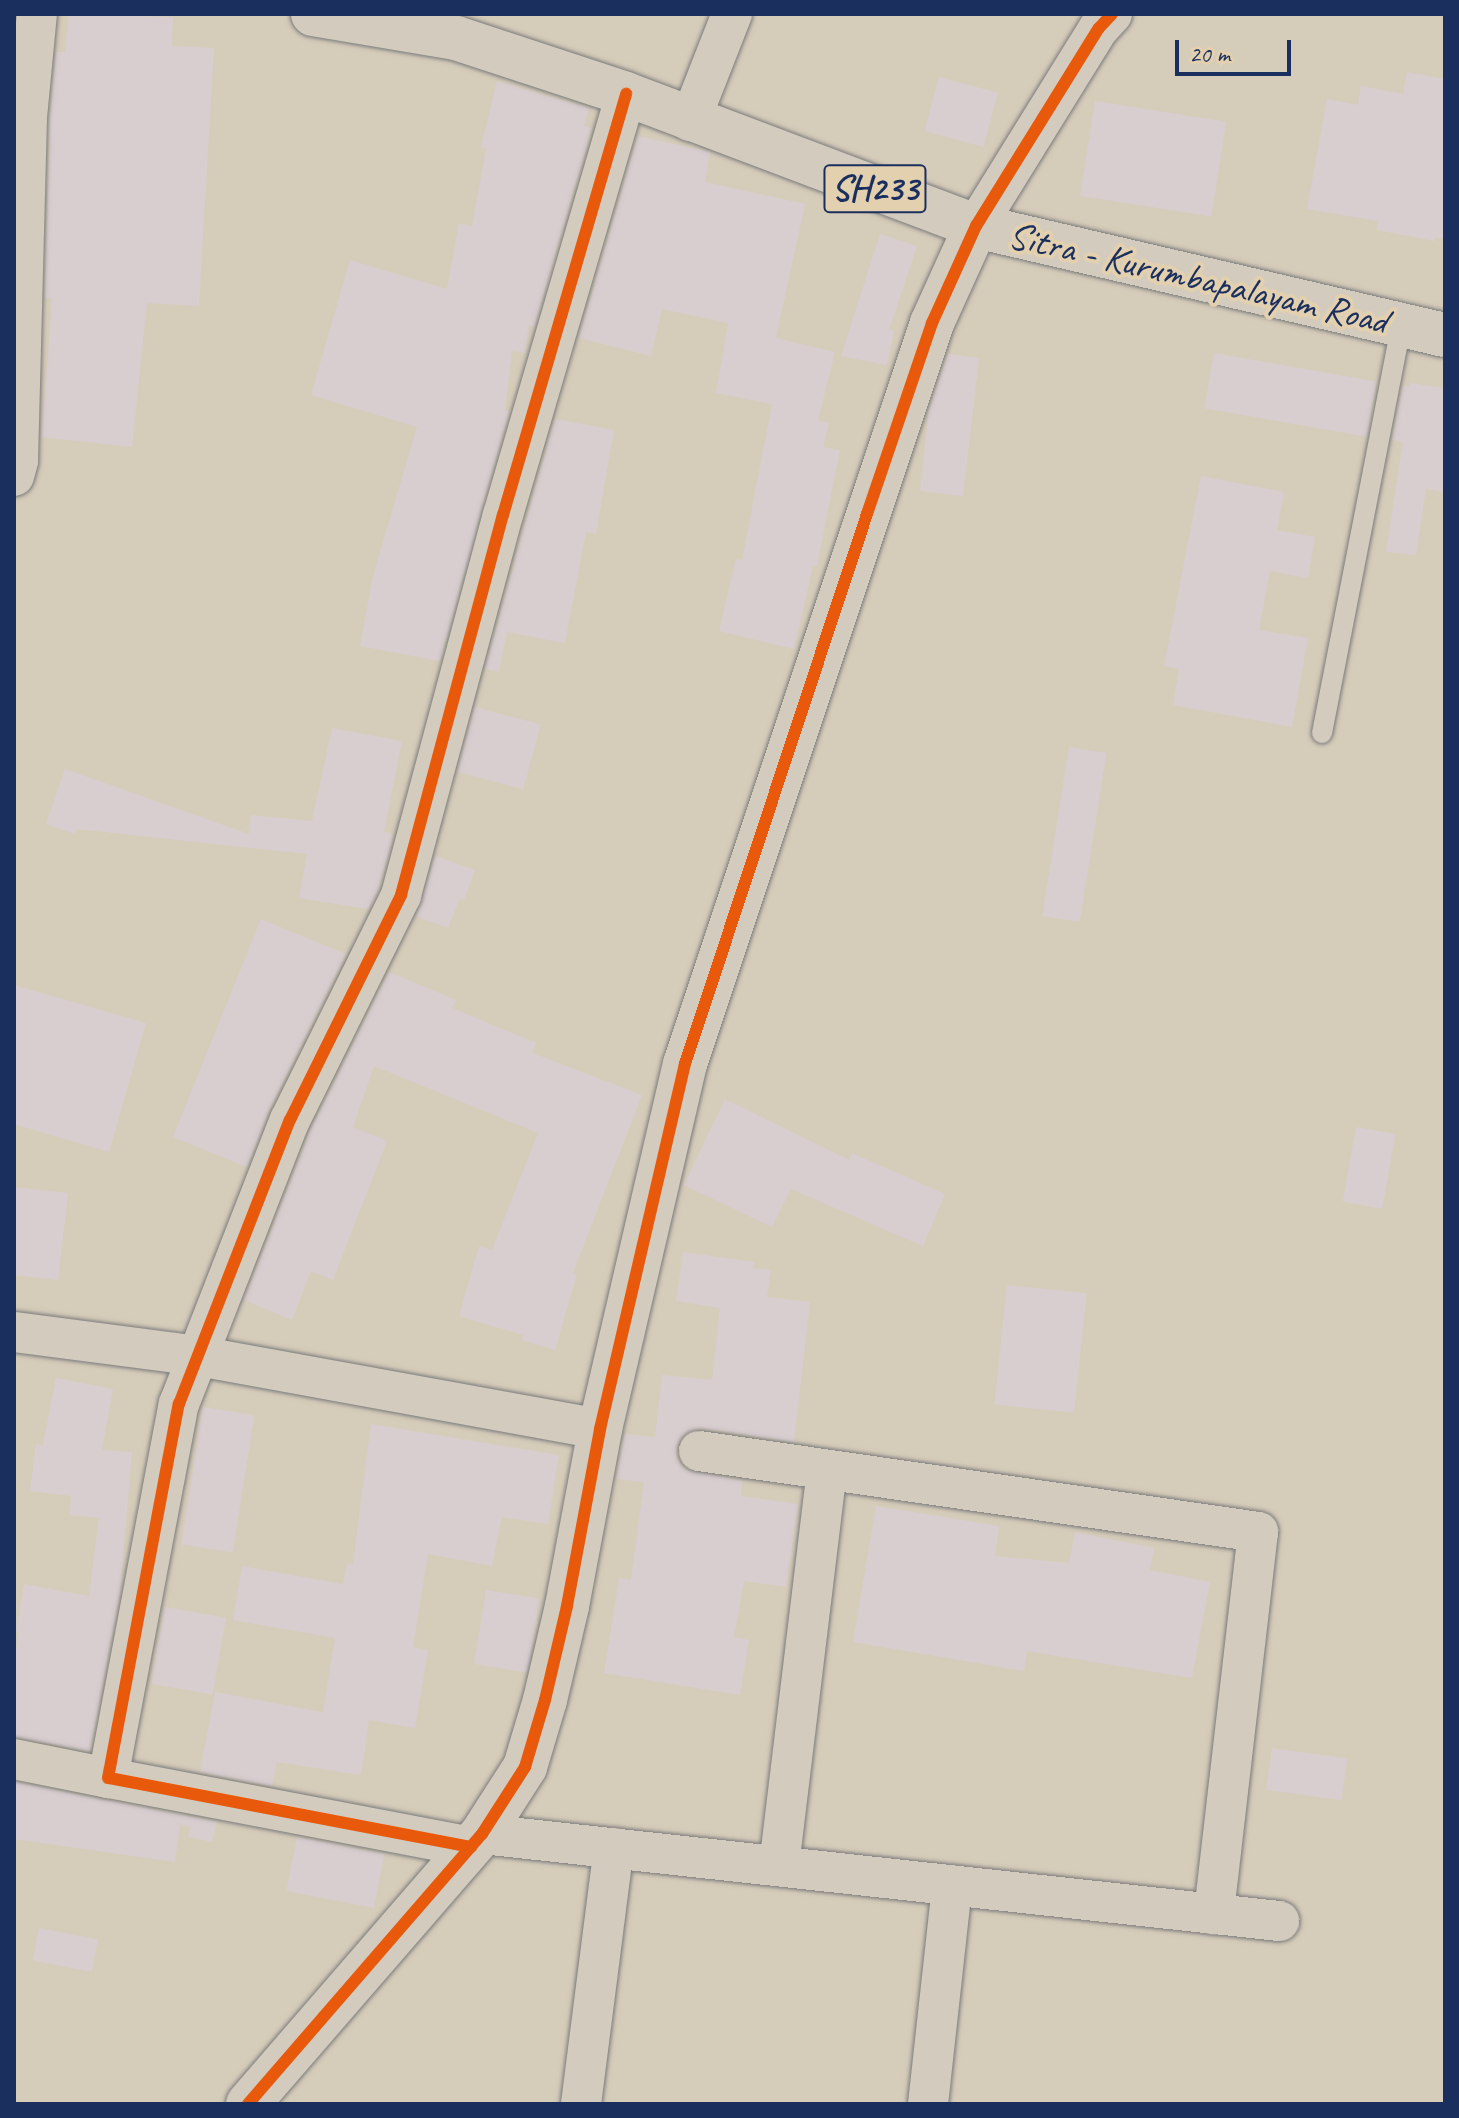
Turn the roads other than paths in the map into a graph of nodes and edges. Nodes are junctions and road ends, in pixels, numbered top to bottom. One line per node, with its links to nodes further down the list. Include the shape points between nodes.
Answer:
1 (37, 14): 10 (street, via 27,117)
2 (313, 14): 5 (street, Sitra - Kurumbapalayam Road / SH233, via 456,38)
3 (732, 14): 6 (street)
4 (1112, 14): 7 (street)
5 (626, 94): 6 (street, Sitra - Kurumbapalayam Road / SH233); 13 (street, via 503,515 401,895 290,1120)
6 (690, 121): 7 (street, Sitra - Kurumbapalayam Road / SH233)
7 (976, 226): 8 (street, Sitra - Kurumbapalayam Road / SH233); 14 (street, via 927,338 685,1064)
8 (1401, 325): 9 (street, Sitra - Kurumbapalayam Road / SH233); 11 (lane)
9 (1445, 335)
10 (14, 476)
11 (1322, 733)
12 (14, 1332): 13 (street)
13 (198, 1356): 14 (street); 18 (street, via 179,1404)
14 (600, 1429): 19 (street, via 545,1700 525,1767)
15 (699, 1451): 16 (street)
16 (827, 1470): 21 (street); 23 (street, via 1258,1532)
17 (14, 1759): 18 (street)
18 (108, 1778): 19 (street)
19 (476, 1840): 20 (street); 25 (street)
20 (614, 1848): 21 (street); 26 (street)
21 (779, 1866): 22 (street)
22 (952, 1885): 23 (street); 27 (street)
23 (1214, 1914): 24 (street)
24 (1279, 1921)
25 (248, 2104)
26 (581, 2104)
27 (928, 2104)

